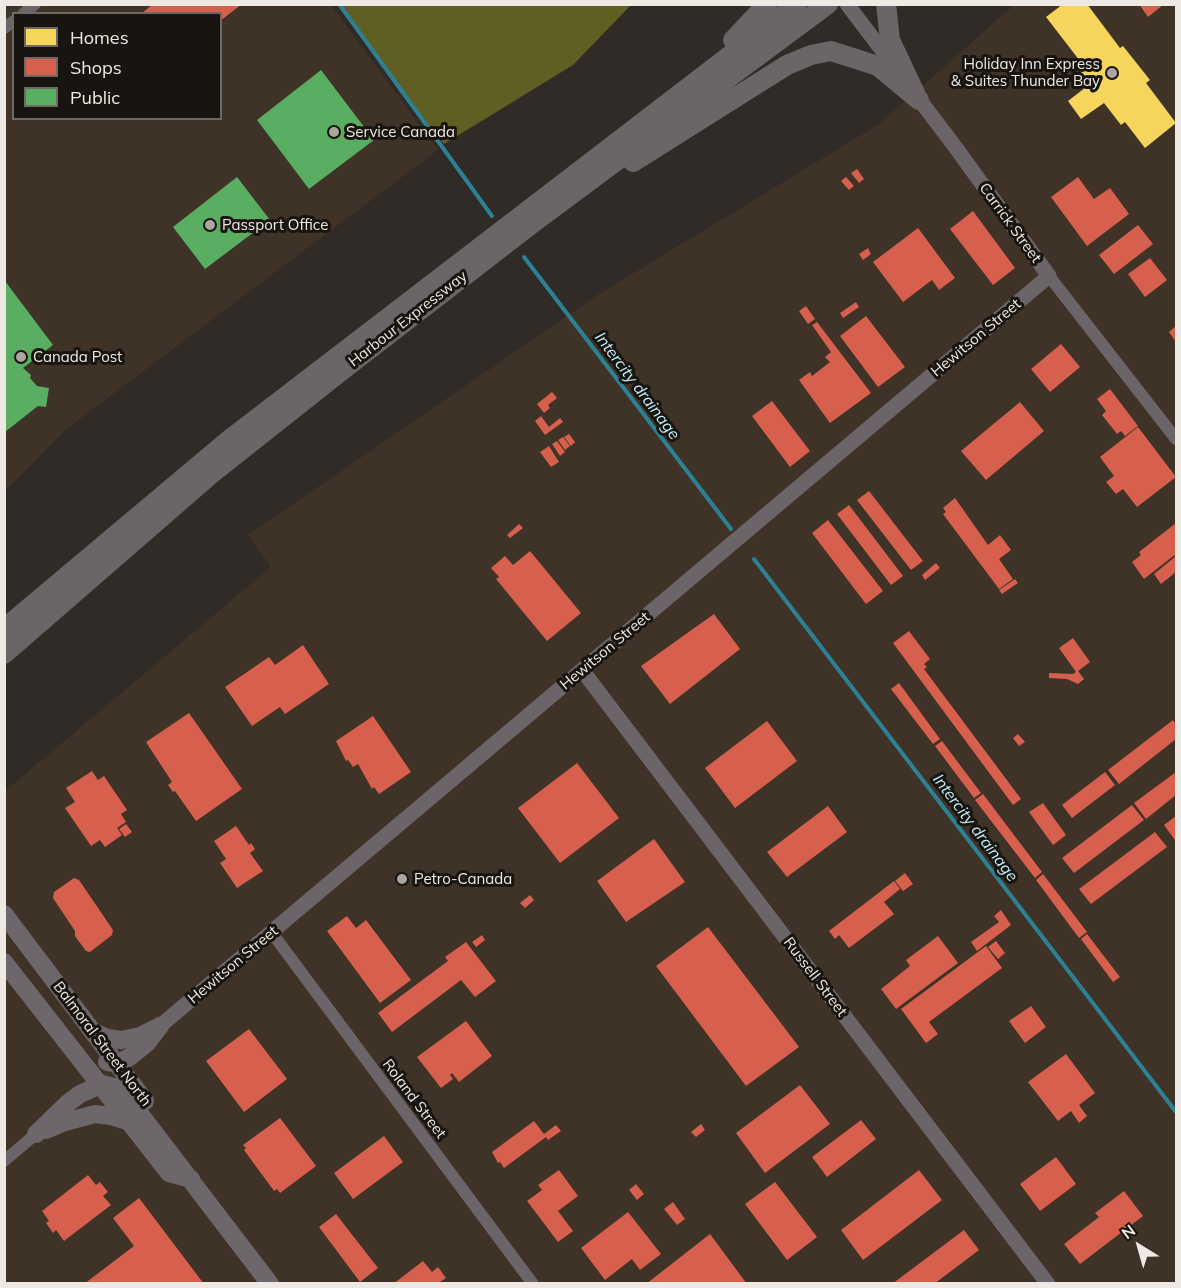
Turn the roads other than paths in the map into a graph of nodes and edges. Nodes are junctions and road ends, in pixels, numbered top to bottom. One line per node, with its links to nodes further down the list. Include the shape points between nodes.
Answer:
1 (767, 4): 7 (main road)
2 (797, 4): 7 (main road, Harbour Expressway)
3 (828, 4): 8 (main road, Harbour Expressway)
4 (847, 4): 6 (street, Carrick Street)
5 (886, 4): 6 (main road, via 890,40)
6 (919, 100): 8 (main road, via 878,66 831,51 811,55 787,65 671,140); 9 (street, Carrick Street)
7 (652, 115): 11 (main road, Harbour Expressway, via 311,376)
8 (550, 210): 12 (main road, Harbour Expressway, via 210,475)
9 (1049, 276): 10 (street, Carrick Street); 17 (street, Hewitson Street)
10 (1176, 439)
11 (119, 531): 13 (main road); 14 (main road, Harbour Expressway)
12 (100, 570): 15 (main road, Harbour Expressway); 16 (main road)
13 (4, 613)
14 (4, 629)
15 (4, 654)
16 (4, 670)
17 (582, 670): 19 (street, Hewitson Street); 31 (street, Russell Street)
18 (4, 914): 22 (main road, Balmoral Street North)
19 (272, 933): 21 (street, Hewitson Street); 30 (street, Roland Street)
20 (10, 969): 23 (main road, via 85,1051 96,1059); 24 (main road, Balmoral Street North)
21 (160, 1026): 22 (main road, via 121,1040); 23 (main road, via 147,1043)
22 (93, 1032): 23 (main road, Balmoral Street North)
23 (118, 1064): 28 (main road, Balmoral Street North, via 188,1160)
24 (102, 1084): 25 (main road, Balmoral Street North); 26 (main road, via 68,1103); 28 (main road, via 124,1093)
25 (130, 1122): 26 (main road, via 95,1114); 28 (main road, Balmoral Street North, via 169,1173)
26 (36, 1134): 27 (street)
27 (4, 1161)
28 (191, 1179): 29 (main road, Balmoral Street North)
29 (270, 1284)
30 (532, 1284)
31 (1048, 1284)

